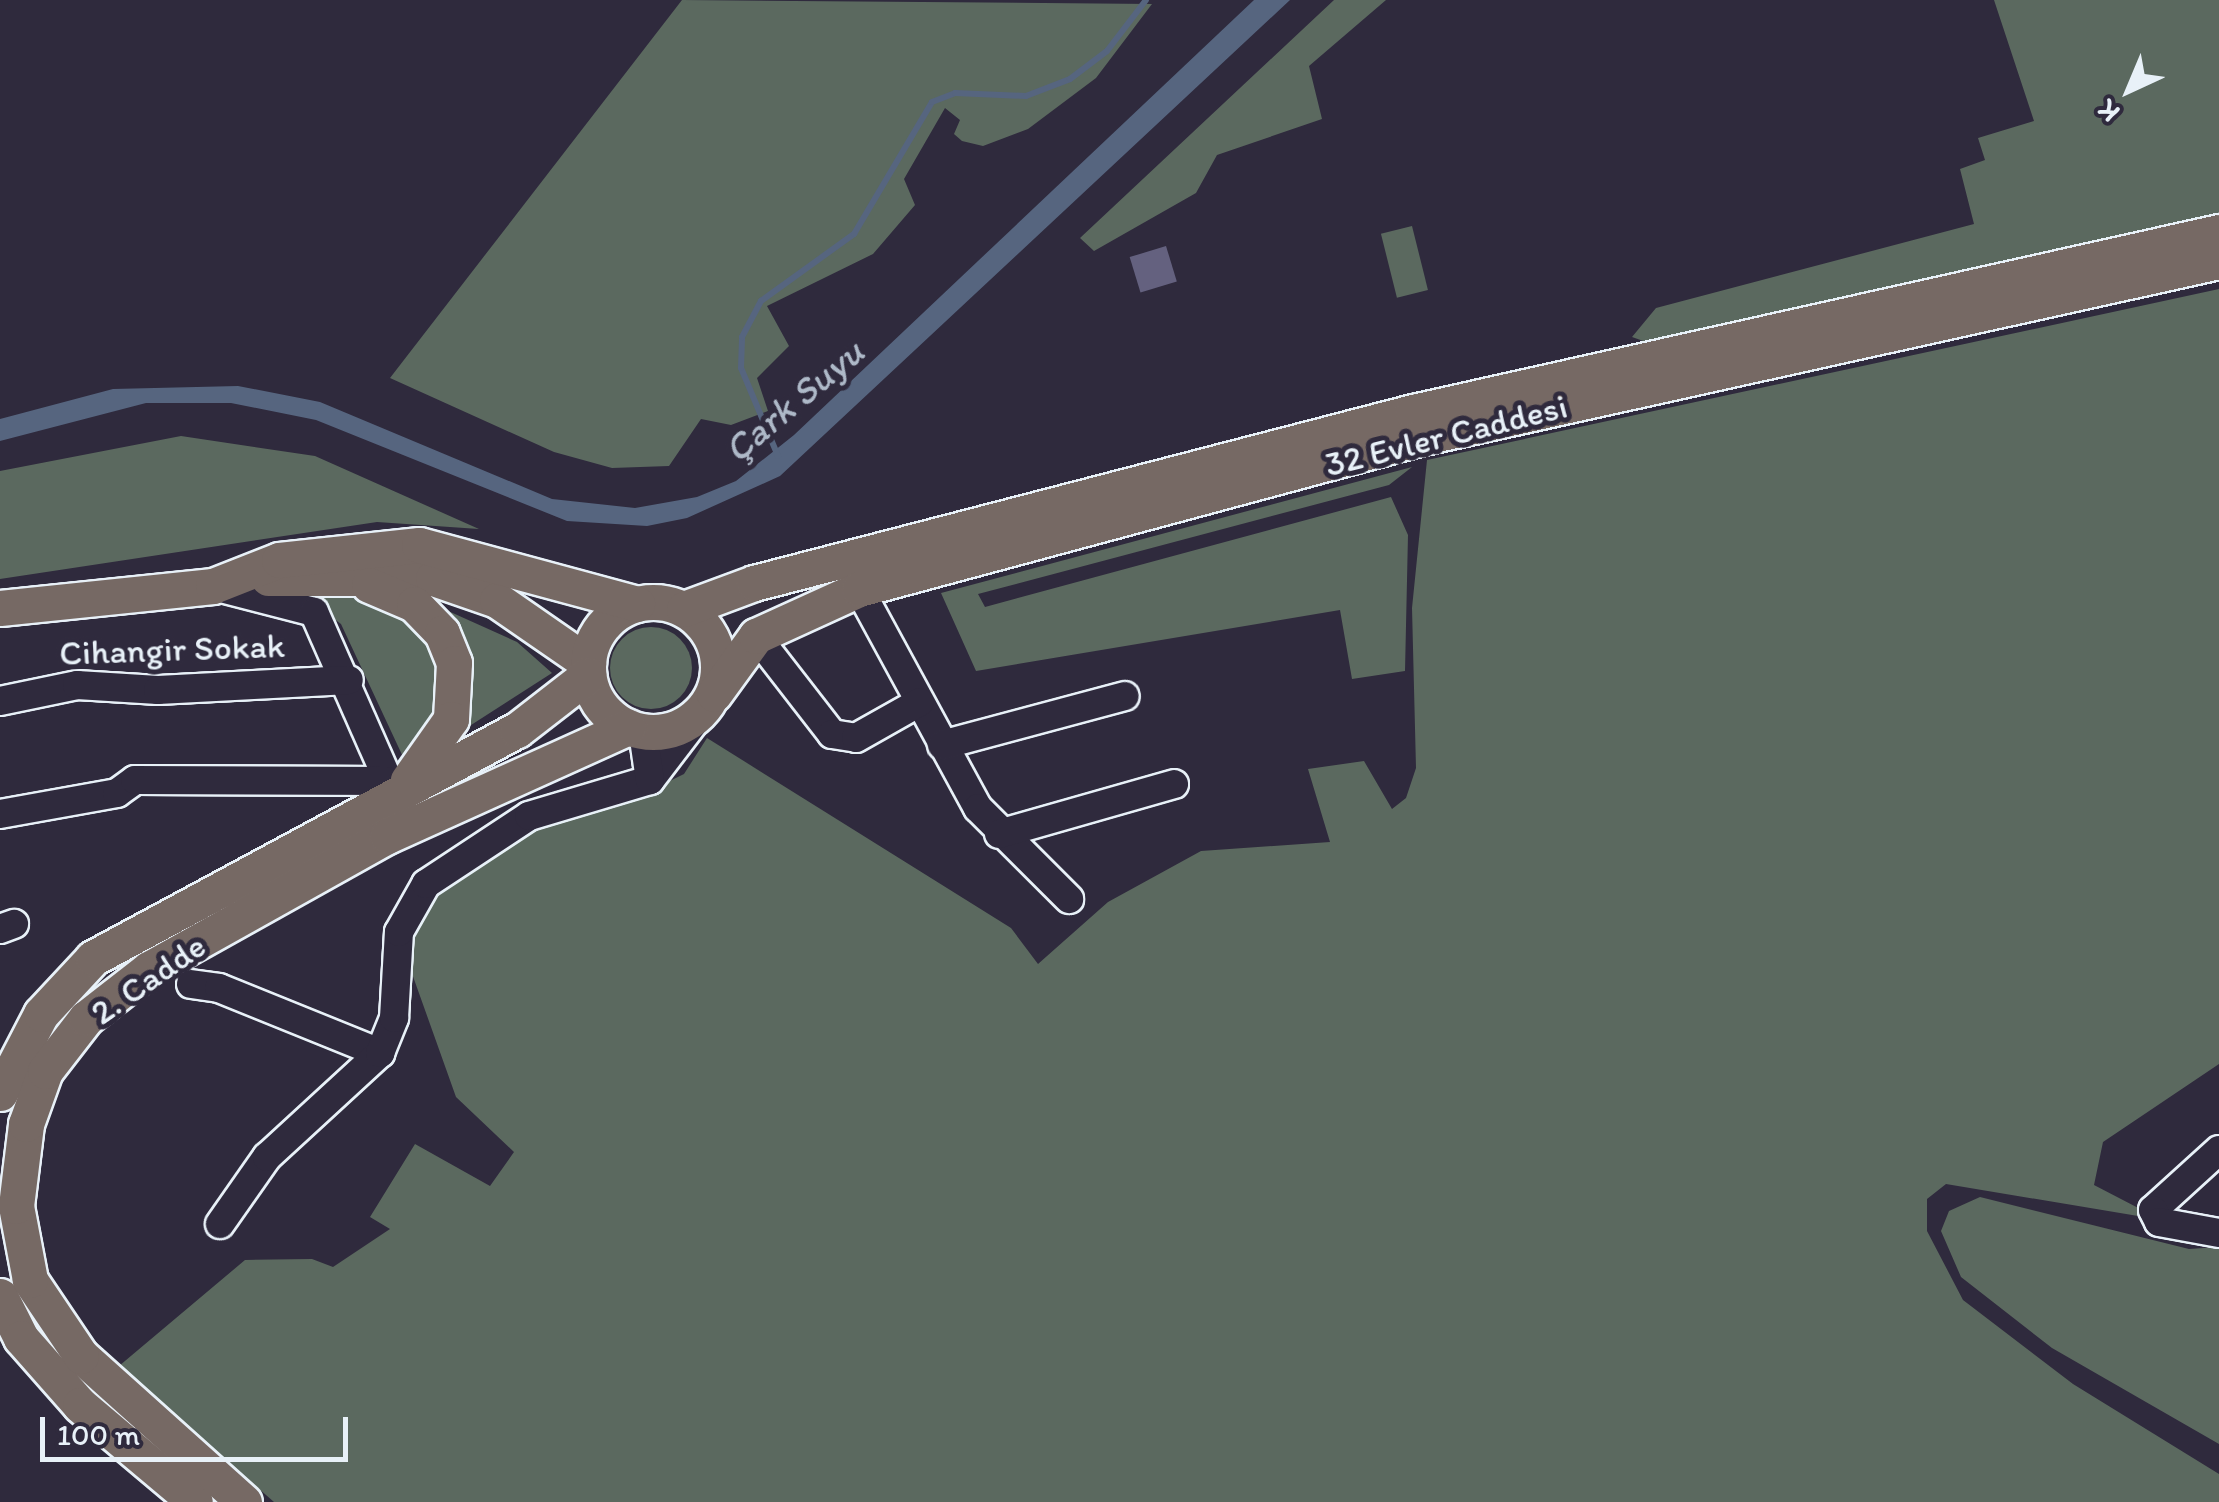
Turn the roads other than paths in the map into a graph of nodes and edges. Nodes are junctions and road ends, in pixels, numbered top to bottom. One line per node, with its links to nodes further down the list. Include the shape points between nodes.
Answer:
1 (2219, 232): 8 (main road, 32 Evler Caddesi, via 1413,412 754,582)
2 (2219, 261): 5 (main road, 32 Evler Caddesi, via 1420,438)
3 (344, 578): 4 (main road); 10 (main road, via 433,578 497,600); 20 (main road, via 414,604 442,633 454,662 451,719)
4 (225, 582): 6 (main road, via 279,560 419,545); 7 (main road); 11 (street, via 314,612)
5 (859, 589): 9 (main road, 32 Evler Caddesi); 14 (street)
6 (637, 604): 8 (main road); 10 (main road, via 602,625)
7 (0, 608)
8 (684, 609): 15 (main road, via 718,655)
9 (756, 636): 14 (street, via 832,734 856,738); 15 (main road, 32 Evler Caddesi)
10 (588, 669): 16 (main road, via 595,697); 20 (main road, 2. Cadde, via 517,730)
11 (349, 680): 13 (street, Cihangir Sokak, via 158,690 77,684); 20 (street)
12 (1125, 696): 17 (street)
13 (0, 701)
14 (920, 702): 17 (street)
15 (708, 703): 16 (main road, via 674,728); 18 (street)
16 (635, 729): 18 (street); 32 (main road, 2. Cadde, via 387,836 150,968 86,1018 46,1071 26,1124 16,1206 30,1280 81,1356)
17 (942, 745): 22 (street)
18 (650, 780): 25 (street, via 529,816 426,884 399,932 394,1018)
19 (1174, 784): 22 (street)
20 (394, 787): 21 (street, via 135,780 117,793); 26 (main road, 2. Cadde, via 93,958 41,1014)
21 (0, 814)
22 (999, 834): 23 (street)
23 (1069, 899)
24 (191, 984): 25 (street, via 219,988)
25 (380, 1053): 28 (street, via 267,1156)
26 (0, 1093)
27 (2219, 1150): 29 (street, via 2153,1210 2159,1222)
28 (220, 1224)
29 (2219, 1233)
30 (0, 1296): 31 (main road, via 21,1338 80,1405)
31 (195, 1502)
32 (244, 1502)

